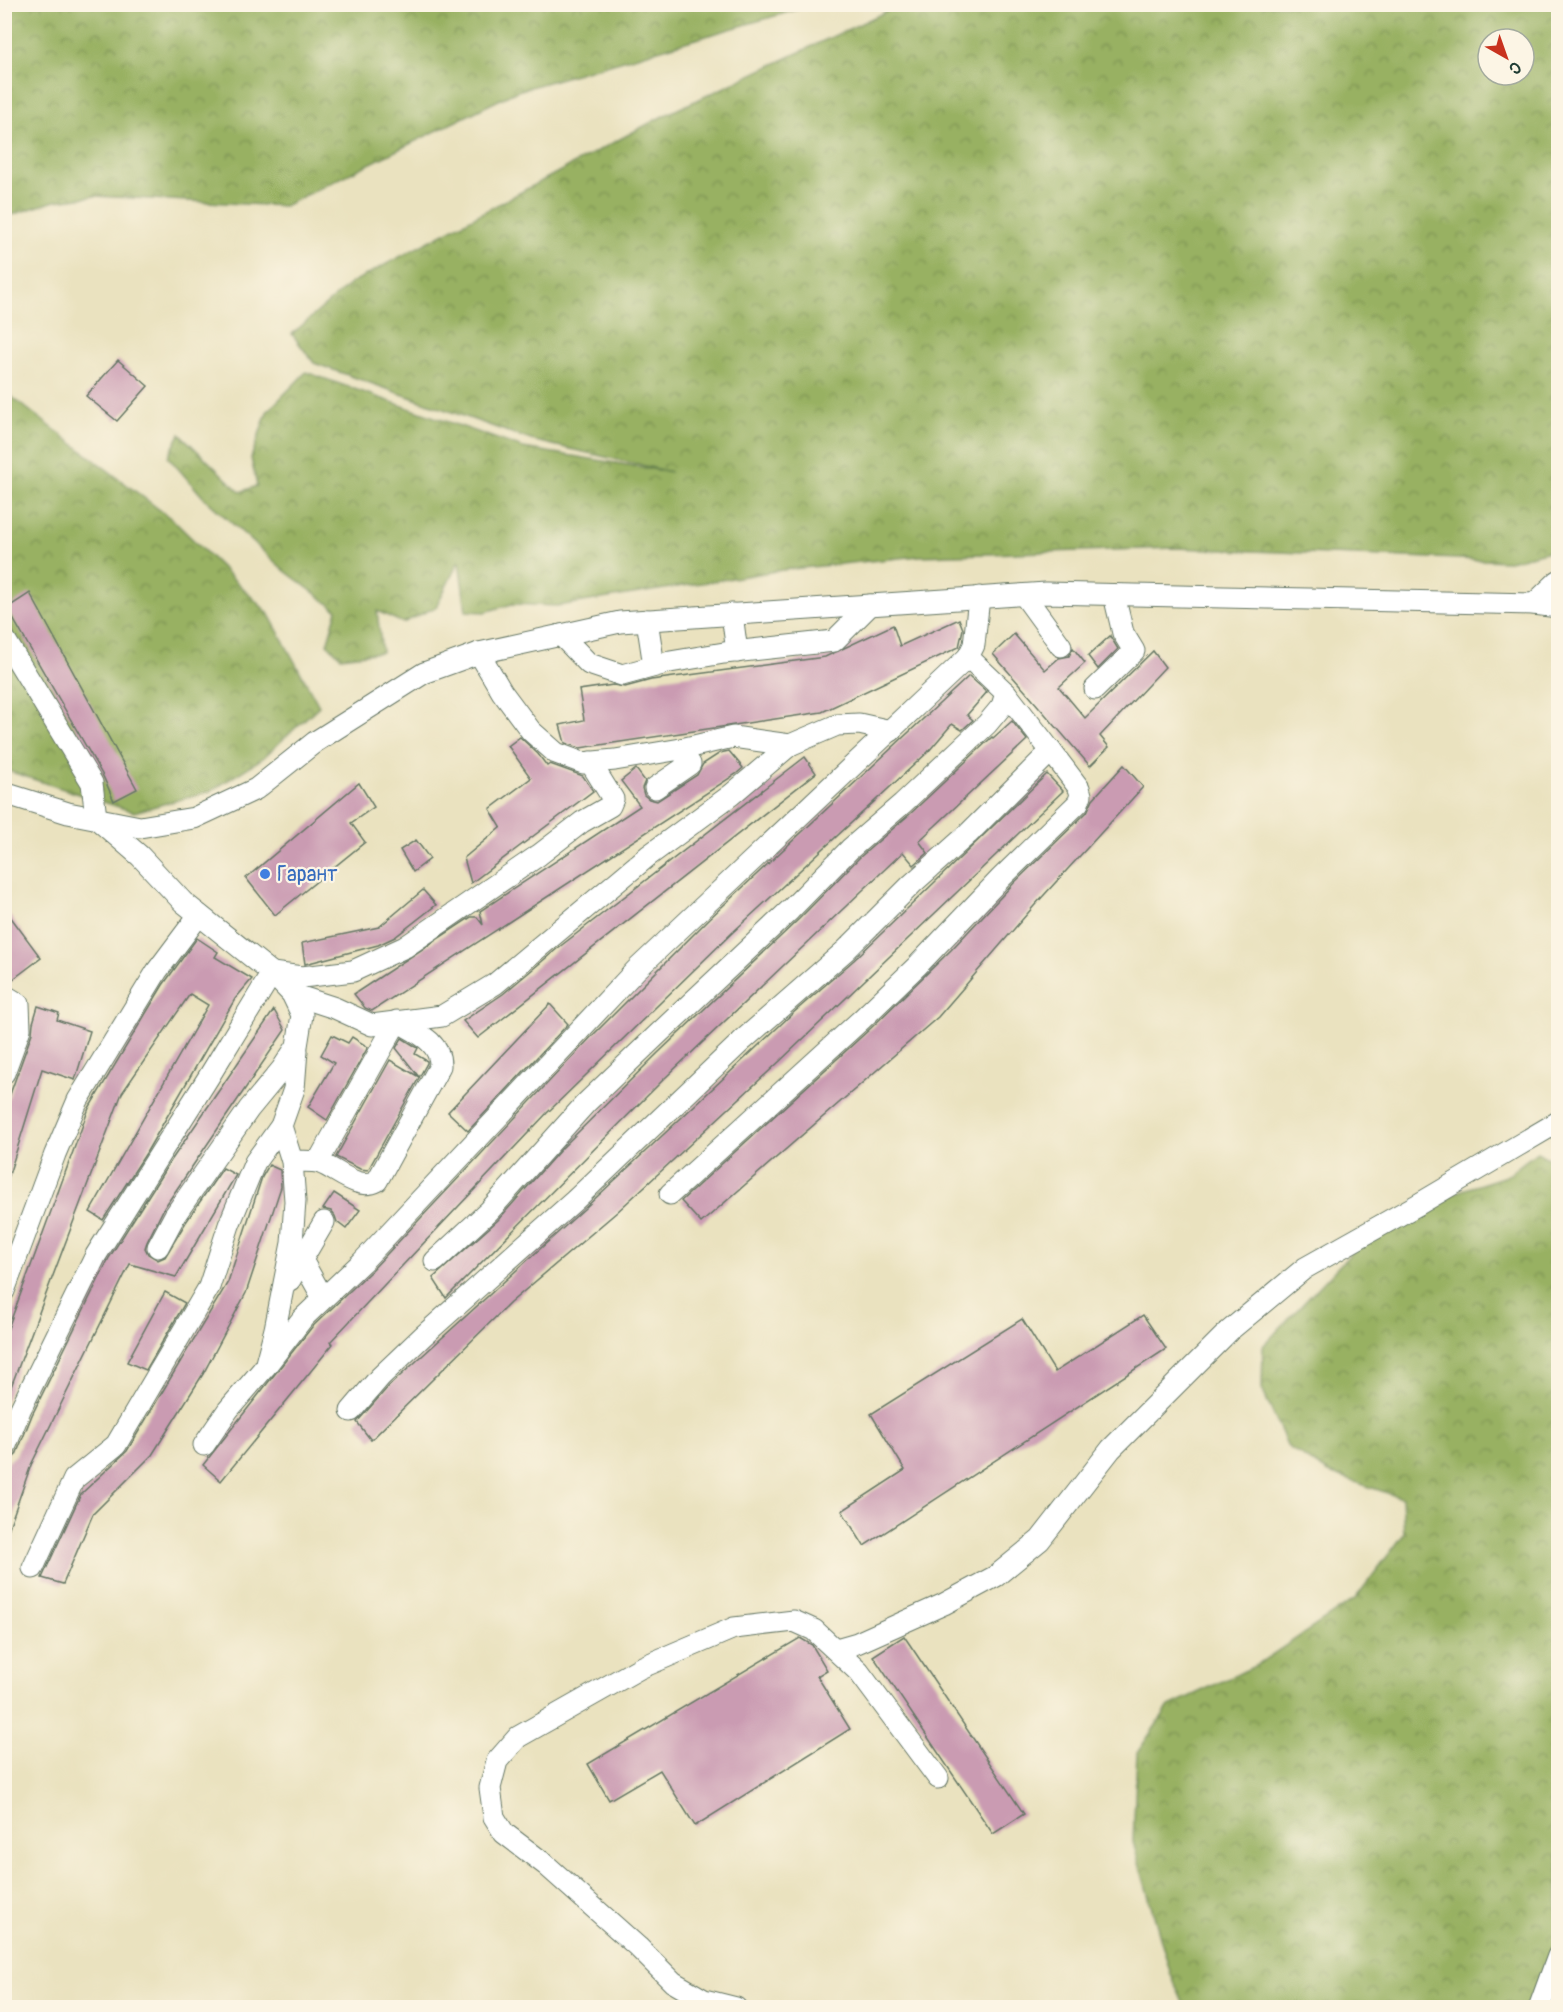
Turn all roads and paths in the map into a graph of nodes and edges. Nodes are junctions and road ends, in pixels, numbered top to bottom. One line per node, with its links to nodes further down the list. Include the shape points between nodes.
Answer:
1 (1558, 581): 5 (street)
2 (1024, 595): 3 (street); 4 (street); 12 (street)
3 (1114, 595): 5 (street); 17 (street, via 1123,633 1134,651)
4 (979, 597): 6 (street); 15 (street, via 974,645)
5 (1534, 604): 7 (street)
6 (870, 605): 8 (street); 13 (street, via 834,641)
7 (1558, 607)
8 (732, 614): 9 (street); 13 (street)
9 (647, 620): 10 (street); 16 (street)
10 (561, 635): 14 (street); 16 (street, via 589,664 622,675)
11 (4, 638): 26 (street, via 93,783)
12 (1061, 646)
13 (737, 652): 16 (street)
14 (479, 653): 23 (street, via 531,731 556,753); 26 (street, via 424,673 315,742 256,789 194,818 140,827)
15 (968, 657): 18 (street); 19 (street)
16 (654, 666)
17 (1095, 689)
18 (1006, 693): 22 (street); 42 (street, via 1002,706 987,724 850,849 586,1103 489,1211)
19 (891, 731): 20 (street, via 860,724 837,725); 44 (street, via 636,970 362,1262)
20 (790, 745): 21 (street, via 733,737); 31 (street, via 731,795 648,856 495,984 442,1016)
21 (681, 749): 23 (street); 24 (street, via 690,764)
22 (1052, 751): 38 (street, via 1079,788 1078,803 862,1019); 46 (street, via 846,950 423,1336)
23 (590, 762): 28 (street, via 613,798 610,806 405,947 353,971 302,977)
24 (655, 788)
25 (4, 793): 26 (street)
26 (96, 818): 27 (street)
27 (199, 915): 28 (street); 43 (street, via 157,970 78,1100)
28 (272, 973): 29 (street); 48 (street, via 96,1255)
29 (292, 994): 31 (street, via 372,1025); 32 (street, via 302,1015)
30 (4, 995): 33 (street, via 19,1004 20,1029)
31 (397, 1021): 37 (street); 37 (street, via 435,1045 440,1056 440,1066 411,1122 377,1181 369,1185)
32 (297, 1046): 35 (street, via 294,1089); 40 (street, via 249,1109)
33 (4, 1073)
34 (1558, 1122): 50 (street, via 1305,1268 1229,1331 1119,1440 1040,1540 996,1576 944,1604)
35 (281, 1126): 36 (street); 49 (street, via 255,1162 228,1225 208,1287 116,1445 74,1479)
36 (292, 1161): 37 (street); 41 (street)
37 (318, 1162)
38 (670, 1194)
39 (324, 1222): 41 (street)
40 (158, 1247)
41 (298, 1252): 44 (street); 45 (street)
42 (435, 1261)
43 (4, 1291)
44 (323, 1298): 45 (street)
45 (265, 1367): 47 (street)
46 (351, 1411)
47 (204, 1445)
48 (4, 1450)
49 (33, 1568)
50 (836, 1649): 51 (street, via 859,1672); 53 (street, via 814,1630 794,1621 734,1628 630,1674 518,1737 497,1761 490,1788 494,1817 504,1833 546,1865 673,1982 704,2000)
51 (938, 1778)
52 (1558, 1956): 54 (street)
53 (736, 2007)
54 (1539, 2007)

